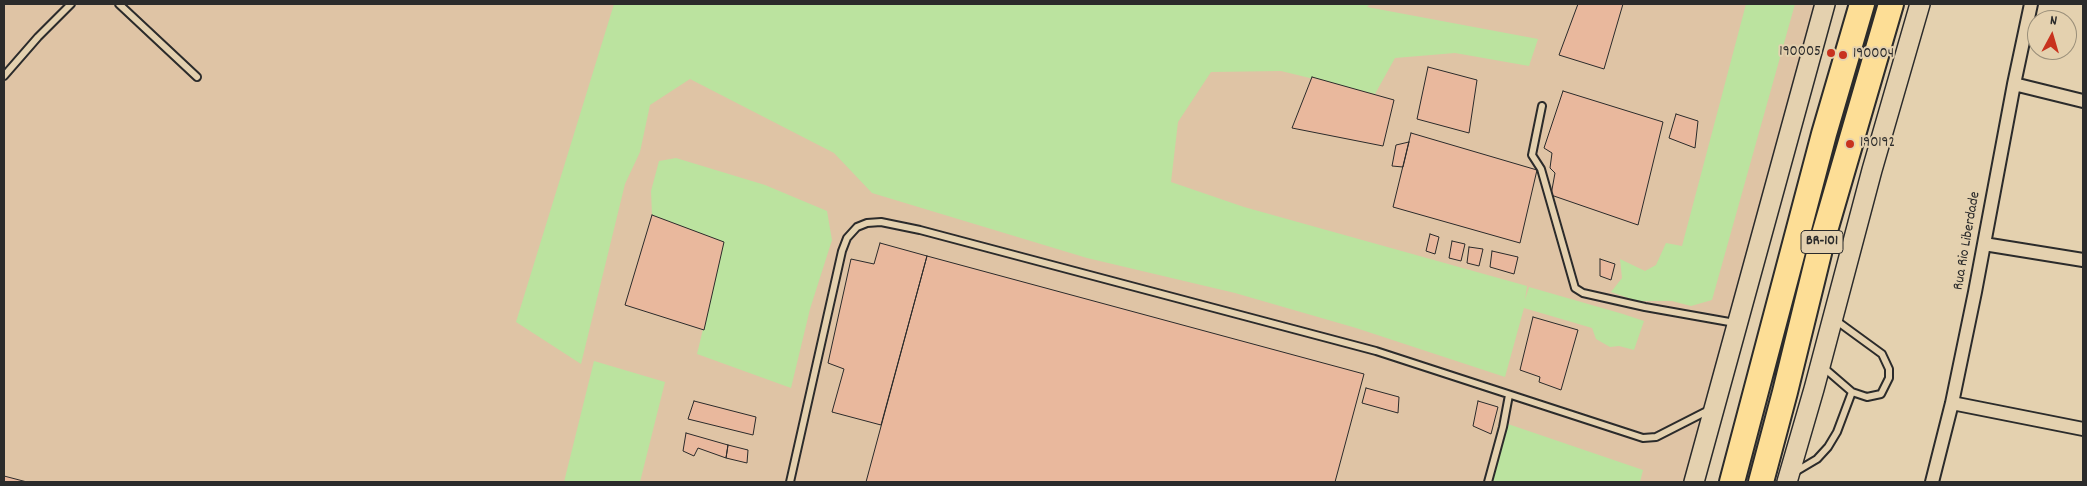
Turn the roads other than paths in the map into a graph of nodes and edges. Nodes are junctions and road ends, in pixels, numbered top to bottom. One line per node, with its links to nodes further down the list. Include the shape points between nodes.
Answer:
1 (71, 4): 8 (lane)
2 (119, 4): 9 (lane)
3 (1825, 4): 16 (main road)
4 (1862, 4): 27 (highway, BR-101, via 1824,134)
5 (1892, 4): 28 (highway, BR-101, via 1822,241)
6 (1920, 4): 15 (main road)
7 (2031, 4): 10 (street, Rua Rio Liberdade)
8 (4, 76)
9 (197, 77)
10 (2014, 84): 11 (street); 13 (street, Rua Rio Liberdade)
11 (2083, 101)
12 (1542, 106): 16 (lane, via 1532,155 1541,169 1575,288 1583,293 1645,307)
13 (1984, 244): 14 (street); 20 (street, Rua Rio Liberdade)
14 (2083, 260)
15 (1833, 318): 17 (main road); 18 (lane, via 1875,347 1889,369 1889,378 1881,394 1867,397)
16 (1737, 323): 21 (main road)
17 (1821, 365): 18 (lane); 23 (main road)
18 (1852, 392): 23 (lane, via 1828,447 1817,459)
19 (1509, 395): 21 (lane, via 1651,439); 24 (lane, via 1367,349 920,230 881,222 867,223 857,227 847,238 842,251); 25 (lane)
20 (1952, 403): 22 (street); 29 (street, Rua Rio Liberdade)
21 (1714, 407): 26 (main road)
22 (2083, 429)
23 (1788, 478)
24 (790, 482)
25 (1488, 482)
26 (1694, 482)
27 (1732, 482)
28 (1761, 482)
29 (1932, 482)

